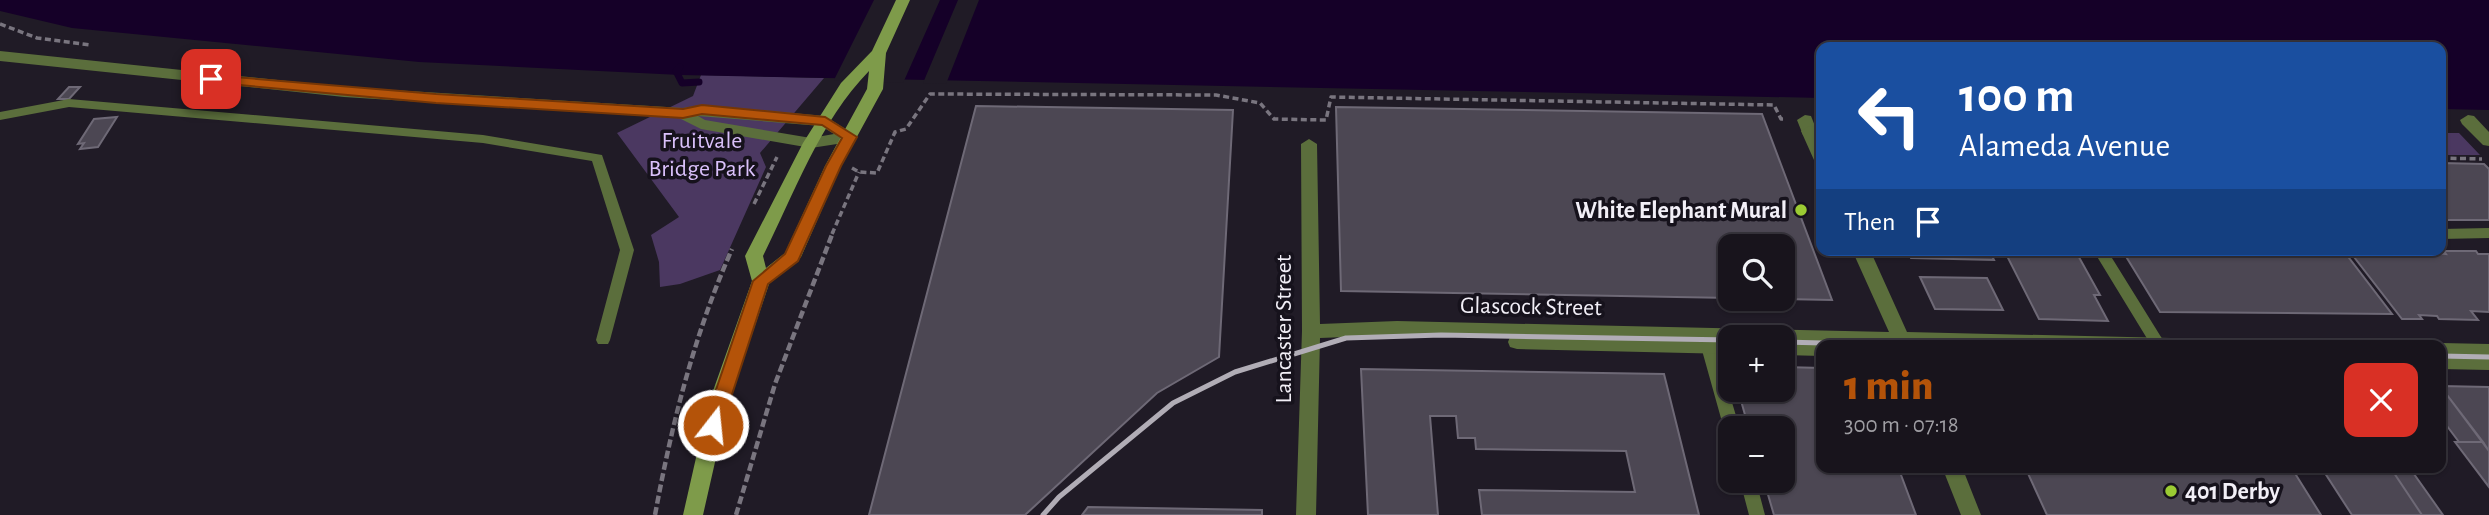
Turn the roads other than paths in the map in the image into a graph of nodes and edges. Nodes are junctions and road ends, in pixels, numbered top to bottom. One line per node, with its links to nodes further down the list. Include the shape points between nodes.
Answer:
1 (903, 0): 2 (main road)
2 (879, 54): 7 (main road, via 846,86); 9 (main road, via 875,89)
3 (0, 56): 4 (street, via 368,94)
4 (683, 113): 7 (street, via 702,110); 11 (street, via 701,124)
5 (0, 116): 20 (lane, via 69,103 483,139 597,158 627,250)
6 (2468, 120): 10 (street)
7 (825, 121): 9 (street); 11 (main road)
8 (1807, 125): 13 (street)
9 (850, 137): 11 (street); 18 (main road, via 792,257)
10 (2489, 141)
11 (811, 143): 18 (main road, via 754,257)
12 (1309, 144): 19 (street, Lancaster Street)
13 (1816, 146)
14 (2446, 233): 15 (lane)
15 (2489, 233)
16 (1864, 256): 22 (street)
17 (2104, 256): 23 (lane)
18 (761, 281): 35 (main road, via 718,405)
19 (1311, 331): 21 (street, Glascock Street, via 1346,338); 36 (street, Lancaster Street)
20 (603, 340)
21 (1707, 340): 24 (street, Glascock Street); 25 (street, Glascock Street); 32 (lane)
22 (1902, 340)
23 (2156, 340)
24 (1816, 341)
25 (1718, 343)
26 (1795, 348): 27 (street)
27 (1816, 349)
28 (2446, 350): 29 (street)
29 (2489, 351)
30 (2446, 362): 31 (street)
31 (2489, 363)
32 (1728, 416)
33 (1954, 473): 38 (street)
34 (1751, 493): 37 (lane)
35 (693, 515)
36 (1306, 515)
37 (1757, 515)
38 (1971, 515)

